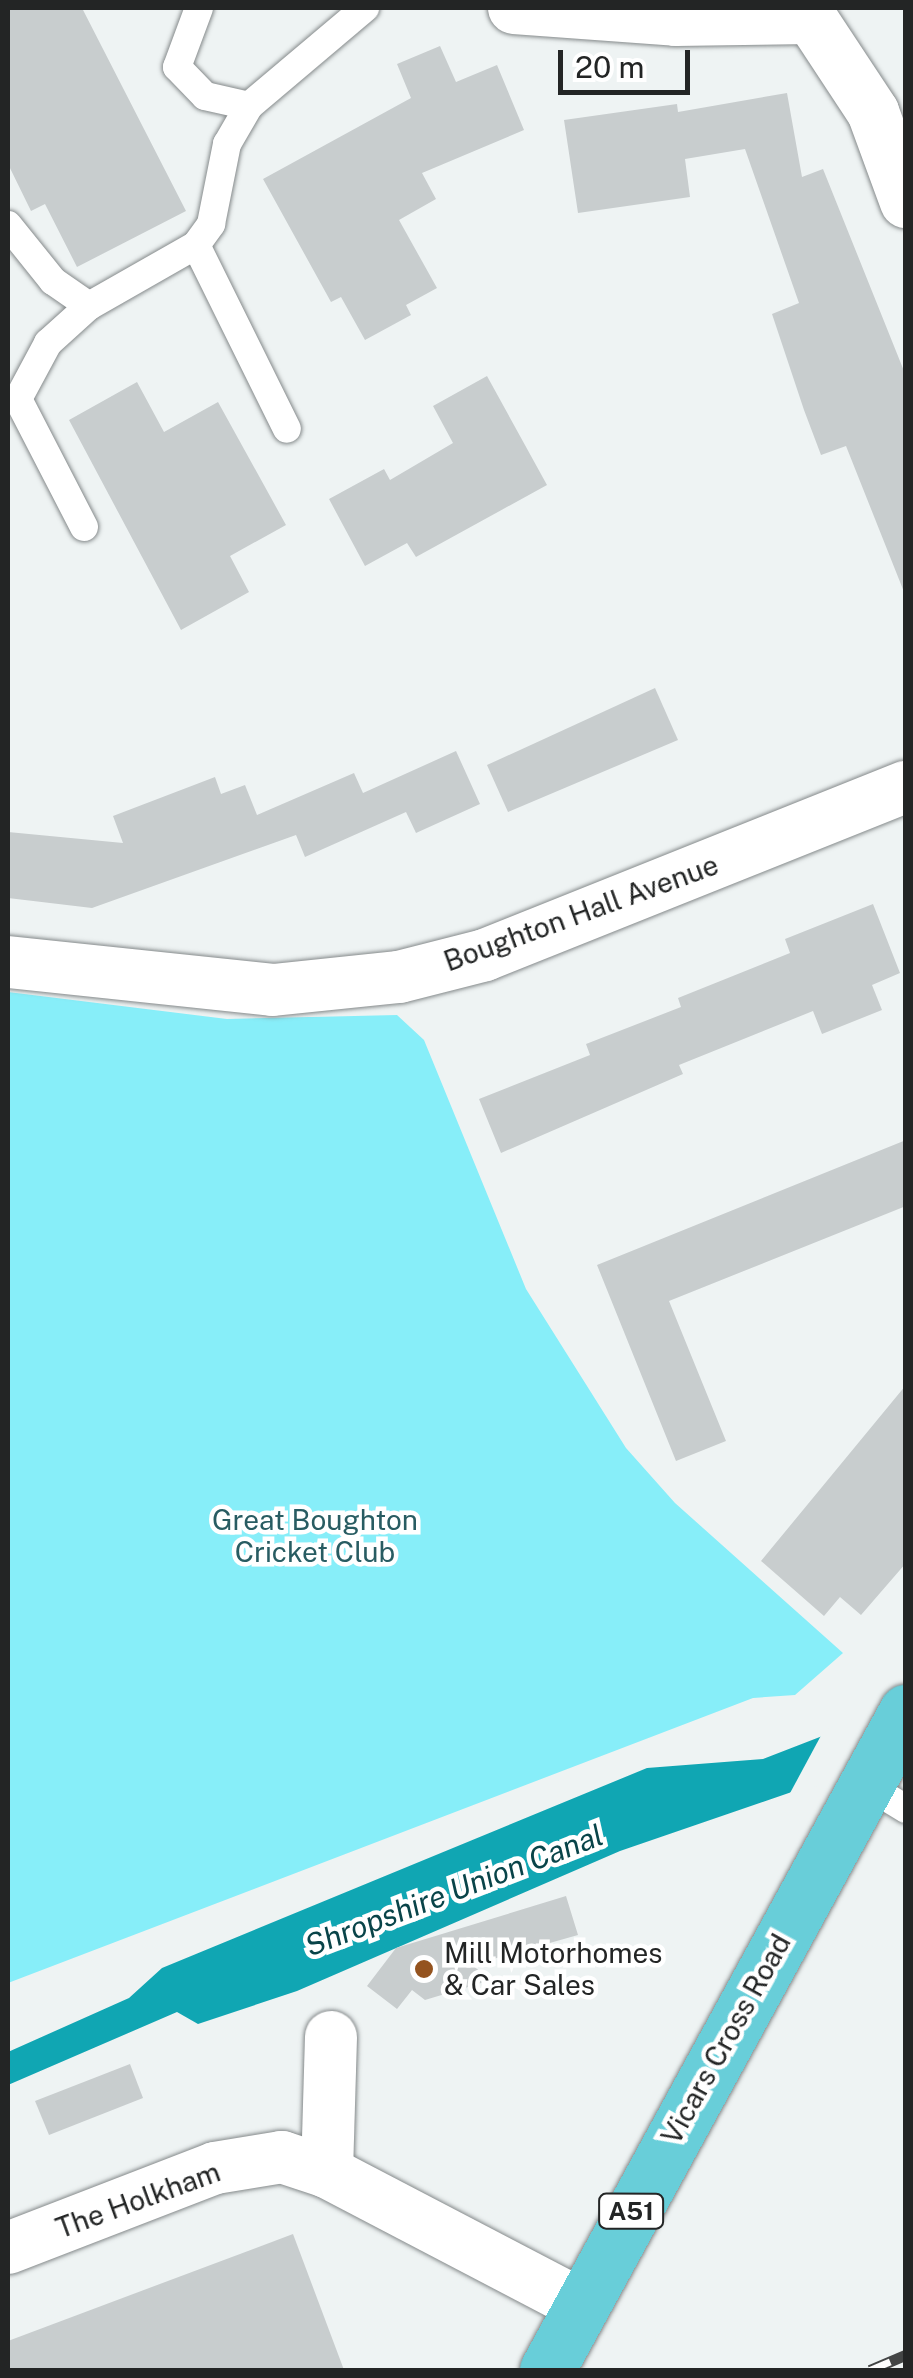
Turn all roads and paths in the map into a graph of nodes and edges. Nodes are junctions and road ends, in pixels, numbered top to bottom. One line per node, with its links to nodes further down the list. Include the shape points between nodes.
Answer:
1 (199, 8): 5 (lane, via 177,67 204,96)
2 (365, 8): 5 (lane)
3 (514, 8): 4 (street, via 676,20)
4 (823, 13): 6 (street, via 873,112)
5 (249, 106): 8 (lane, via 227,144 211,224)
6 (906, 202)
7 (8, 225): 9 (lane, via 53,281)
8 (196, 246): 9 (lane); 10 (lane)
9 (89, 306): 11 (lane, via 48,343 18,400)
10 (287, 429)
11 (84, 528)
12 (906, 787): 13 (street, Boughton Hall Avenue, via 485,955 399,977 273,990)
13 (8, 962)
14 (906, 1712): 15 (highway, A51)
15 (883, 1785): 19 (highway, Vicars Cross Road / A51)
16 (331, 2037): 17 (street)
17 (327, 2172): 18 (street, The Holkham, via 282,2157 215,2168); 19 (street, The Holkham)
18 (8, 2248)
19 (580, 2304): 20 (highway, Vicars Cross Road / A51)
20 (547, 2370)

